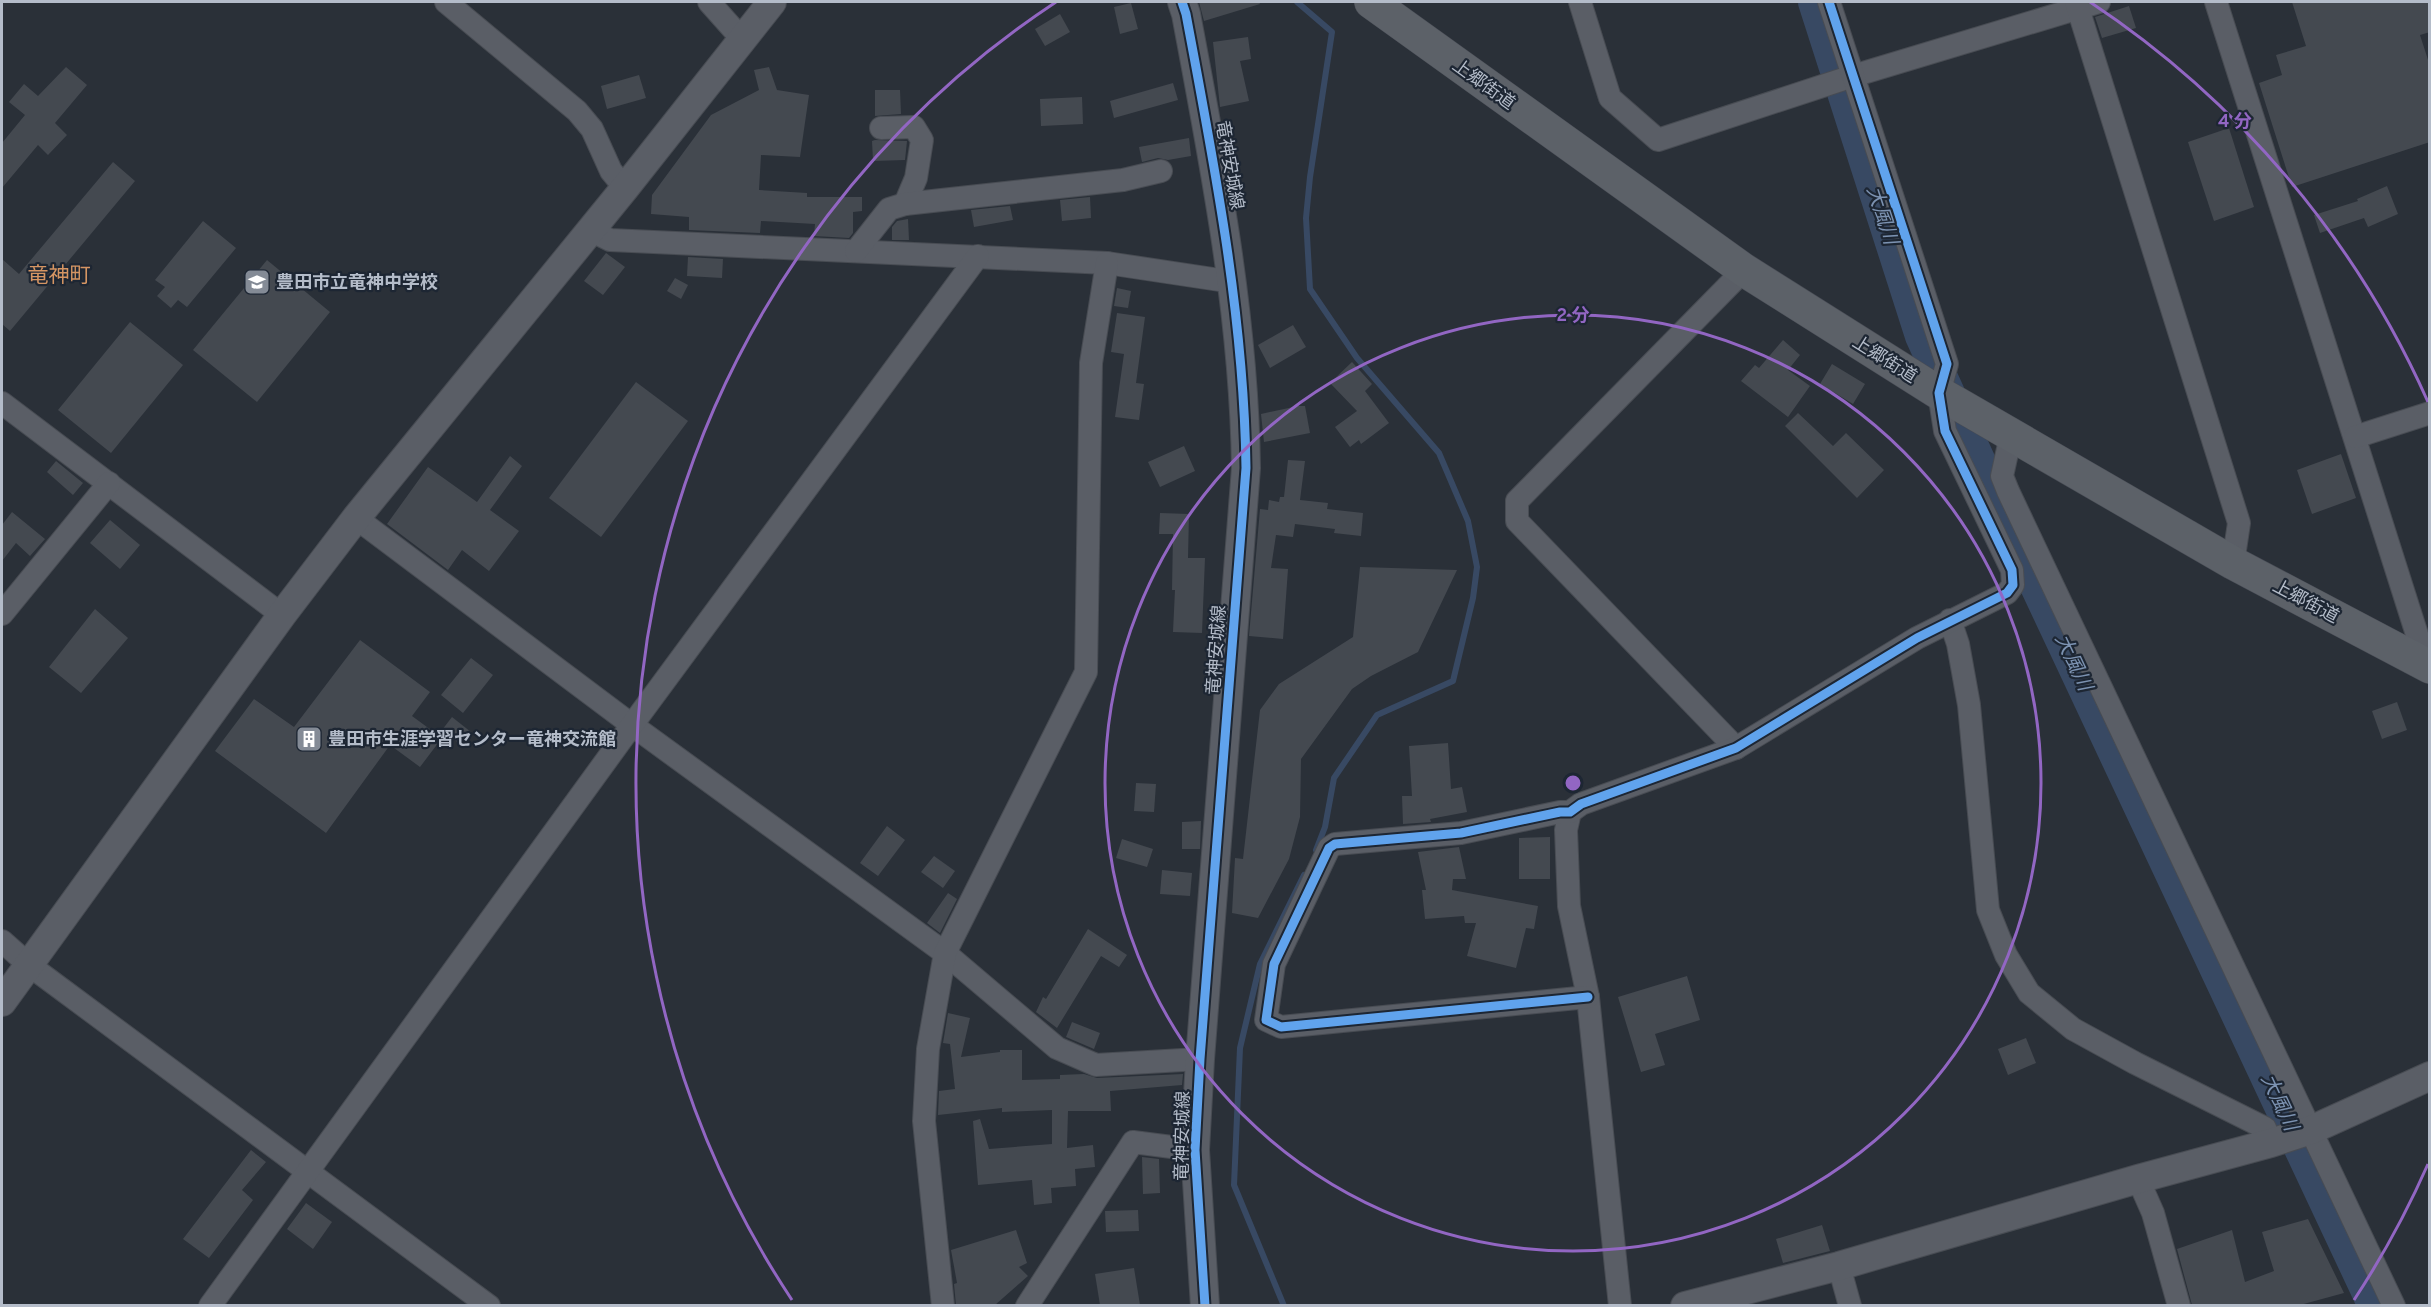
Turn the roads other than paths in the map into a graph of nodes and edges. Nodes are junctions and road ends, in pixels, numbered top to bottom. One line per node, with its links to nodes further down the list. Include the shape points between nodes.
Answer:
1 (446, 2): 15 (street, via 577,111 592,129 611,171)
2 (709, 2): 11 (street)
3 (772, 2): 11 (street)
4 (1182, 2): 22 (street, 竜神安城線)
5 (1371, 2): 21 (main road, 上郷街道)
6 (1580, 2): 12 (street, via 1610,98 1658,140)
7 (1829, 2): 12 (street)
8 (2099, 2): 10 (street)
9 (2216, 2): 27 (street)
10 (2077, 5): 12 (street); 30 (street, via 2240,523)
11 (742, 39): 15 (street)
12 (1852, 76): 23 (street, via 1947,364)
13 (881, 128): 16 (street, via 914,127 922,140 916,178)
14 (1161, 171): 16 (street, via 1123,180)
15 (624, 188): 17 (street)
16 (905, 204): 18 (street, via 889,209)
17 (591, 230): 18 (street, via 610,240); 29 (street)
18 (856, 250): 19 (street)
19 (978, 256): 20 (street); 35 (street)
20 (1107, 263): 22 (street); 39 (street, via 1091,363 1086,672)
21 (1744, 270): 23 (main road, 上郷街道); 36 (street, via 1517,501 1517,521)
22 (1233, 282): 43 (street, 竜神安城線, via 1245,403 1246,468)
23 (1939, 393): 26 (main road, 上郷街道); 33 (street, via 1946,431 2012,570 2013,585 2007,593)
24 (2, 403): 28 (street)
25 (2430, 413): 27 (street)
26 (2011, 435): 30 (main road, 上郷街道); 45 (street, via 2002,476 2008,491)
27 (2355, 437): 34 (street)
28 (109, 483): 31 (street); 32 (street)
29 (356, 518): 32 (street); 35 (street)
30 (2233, 563): 34 (main road, 上郷街道)
31 (2, 614)
32 (282, 615): 40 (street)
33 (1950, 620): 36 (street); 46 (street, via 1969,705 1988,910 2006,955 2029,993 2073,1029 2265,1128)
34 (2429, 670)
35 (632, 725): 39 (street); 48 (street)
36 (1736, 748): 37 (street, via 1581,804)
37 (1570, 812): 41 (street, via 1566,830 1569,906); 41 (street, via 1461,833 1342,843 1329,848 1274,964 1266,1020 1281,1027)
38 (2, 941): 40 (street)
39 (945, 953): 43 (street, via 1057,1048 1096,1065); 53 (street, via 928,1049 924,1120)
40 (29, 965): 42 (street); 48 (street)
41 (1588, 997): 56 (street)
42 (2, 1002)
43 (1200, 1059): 47 (street, 竜神安城線)
44 (2430, 1076): 45 (street)
45 (2311, 1130): 46 (street); 60 (street)
46 (2271, 1143): 49 (street)
47 (1195, 1150): 54 (street, via 1133,1142); 55 (street, 竜神安城線)
48 (308, 1174): 51 (street); 52 (street)
49 (2138, 1179): 50 (street); 59 (street)
50 (1839, 1266): 57 (street); 58 (street)
51 (210, 1305)
52 (489, 1305)
53 (944, 1305)
54 (1027, 1305)
55 (1205, 1305)
56 (1620, 1305)
57 (1685, 1305)
58 (1850, 1305)
59 (2179, 1305)
60 (2394, 1305)

